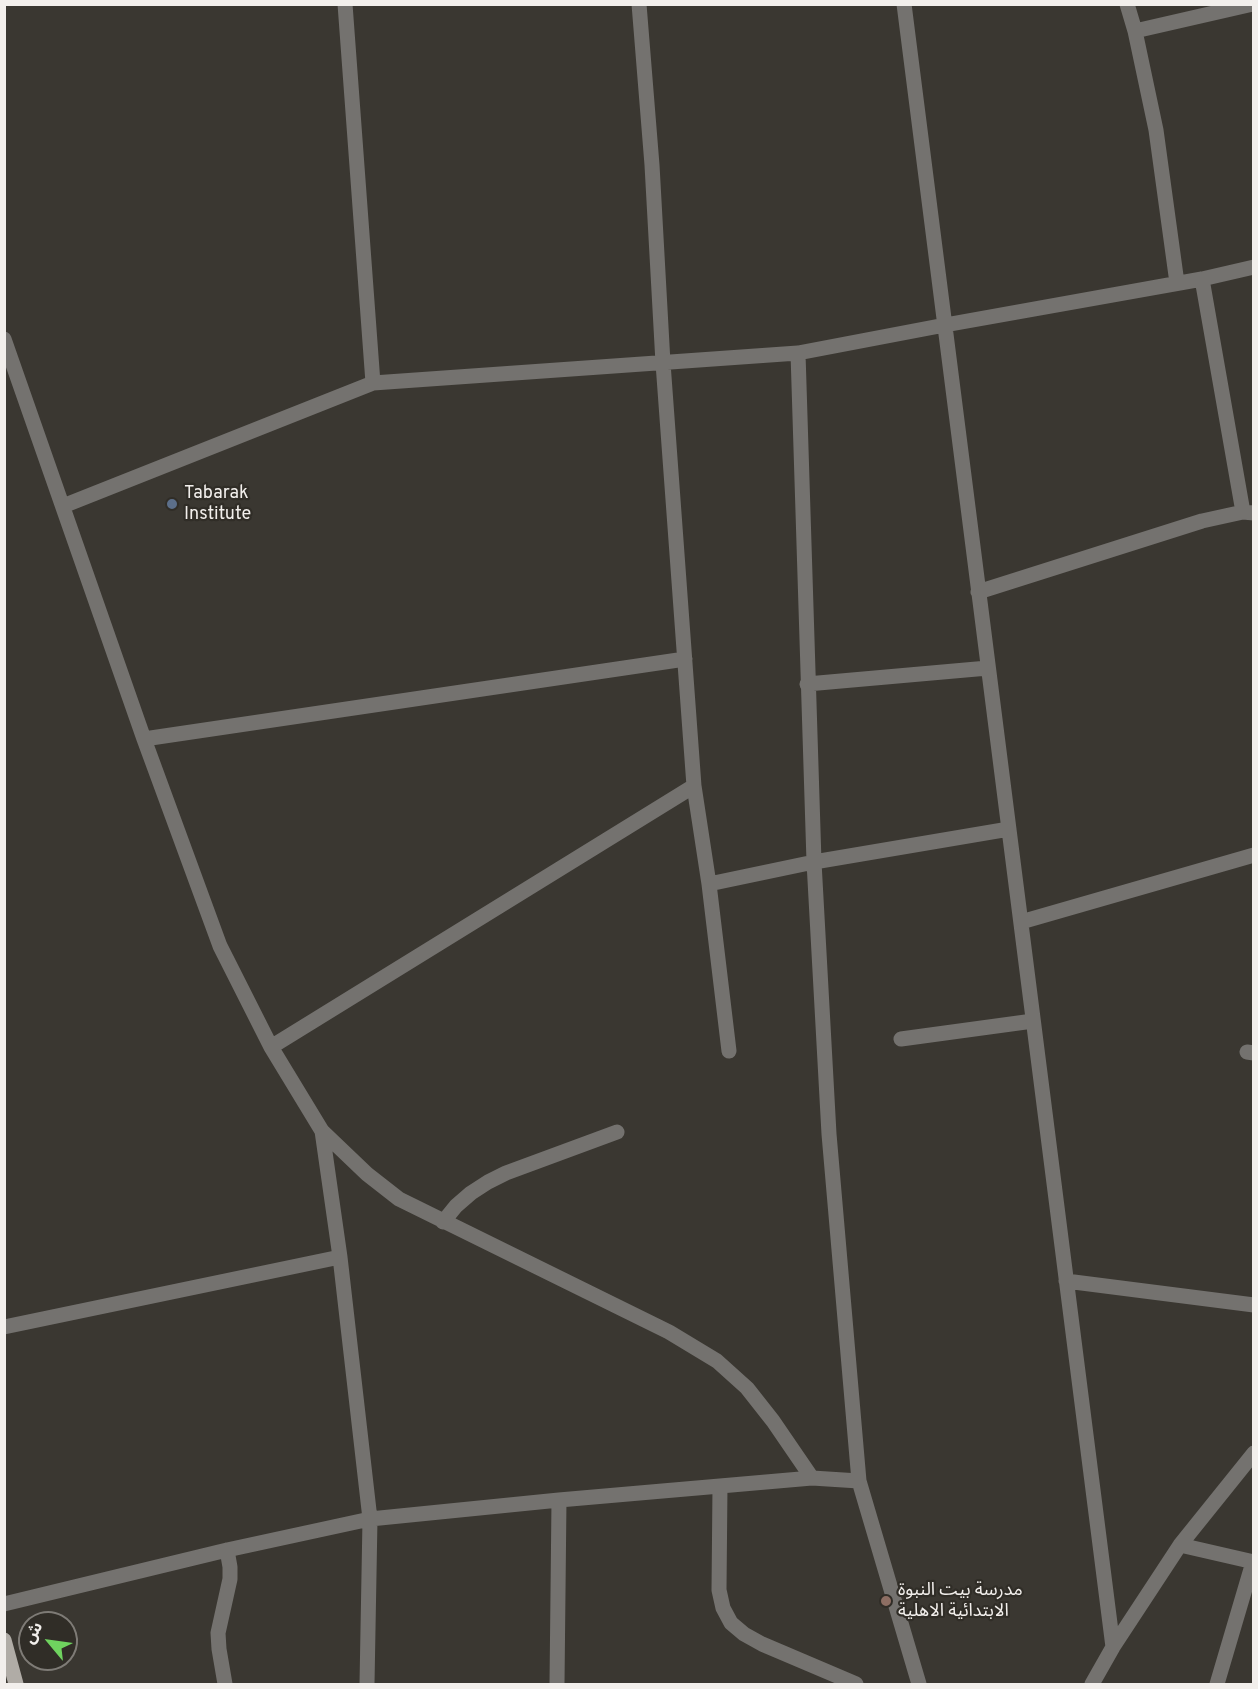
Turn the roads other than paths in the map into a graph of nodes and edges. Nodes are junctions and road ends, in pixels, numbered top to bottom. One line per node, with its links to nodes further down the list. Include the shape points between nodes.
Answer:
1 (345, 4): 14 (street)
2 (639, 4): 13 (street)
3 (904, 4): 10 (street)
4 (1126, 4): 6 (street)
5 (1253, 4): 6 (street)
6 (1135, 31): 9 (street, via 1156,130)
7 (1254, 267): 8 (street)
8 (1203, 279): 9 (street); 16 (street)
9 (1177, 283): 10 (street)
10 (945, 324): 12 (street); 17 (street)
11 (4, 339): 15 (street)
12 (798, 353): 13 (street); 20 (street)
13 (663, 363): 14 (street); 18 (street)
14 (373, 383): 15 (street)
15 (63, 506): 21 (street)
16 (1248, 512): 17 (street, via 1202,521)
17 (978, 592): 19 (street)
18 (685, 659): 21 (street); 22 (street)
19 (988, 668): 20 (street); 23 (street)
20 (807, 684): 25 (street)
21 (144, 739): 30 (street, via 220,946)
22 (694, 786): 26 (street); 30 (street)
23 (1009, 829): 25 (street); 27 (street)
24 (1254, 855): 27 (street)
25 (814, 862): 26 (street); 41 (street, via 829,1134)
26 (709, 884): 31 (street)
27 (1021, 922): 28 (street)
28 (1033, 1021): 29 (street); 36 (street)
29 (901, 1039)
30 (271, 1047): 32 (street)
31 (729, 1051)
32 (322, 1131): 34 (street, via 399,1199); 35 (street)
33 (616, 1132): 34 (street, via 488,1182 456,1206)
34 (443, 1222): 40 (street, via 669,1332 717,1360 773,1421)
35 (340, 1257): 38 (street); 44 (street)
36 (1066, 1281): 37 (street); 50 (street)
37 (1254, 1305)
38 (4, 1327)
39 (1254, 1453): 45 (street)
40 (812, 1478): 41 (street); 42 (street)
41 (859, 1481): 56 (street)
42 (720, 1486): 43 (street); 55 (street, via 720,1590 731,1623 762,1644)
43 (559, 1500): 44 (street); 54 (street)
44 (370, 1519): 46 (street); 53 (street)
45 (1180, 1545): 47 (street); 50 (street)
46 (227, 1550): 48 (street); 52 (street, via 230,1579 218,1633)
47 (1253, 1562): 58 (street)
48 (4, 1604)
49 (4, 1640): 51 (main road)
50 (1113, 1647): 57 (street)
51 (16, 1684)
52 (225, 1684)
53 (367, 1684)
54 (557, 1684)
55 (856, 1684)
56 (919, 1684)
57 (1092, 1684)
58 (1217, 1684)

